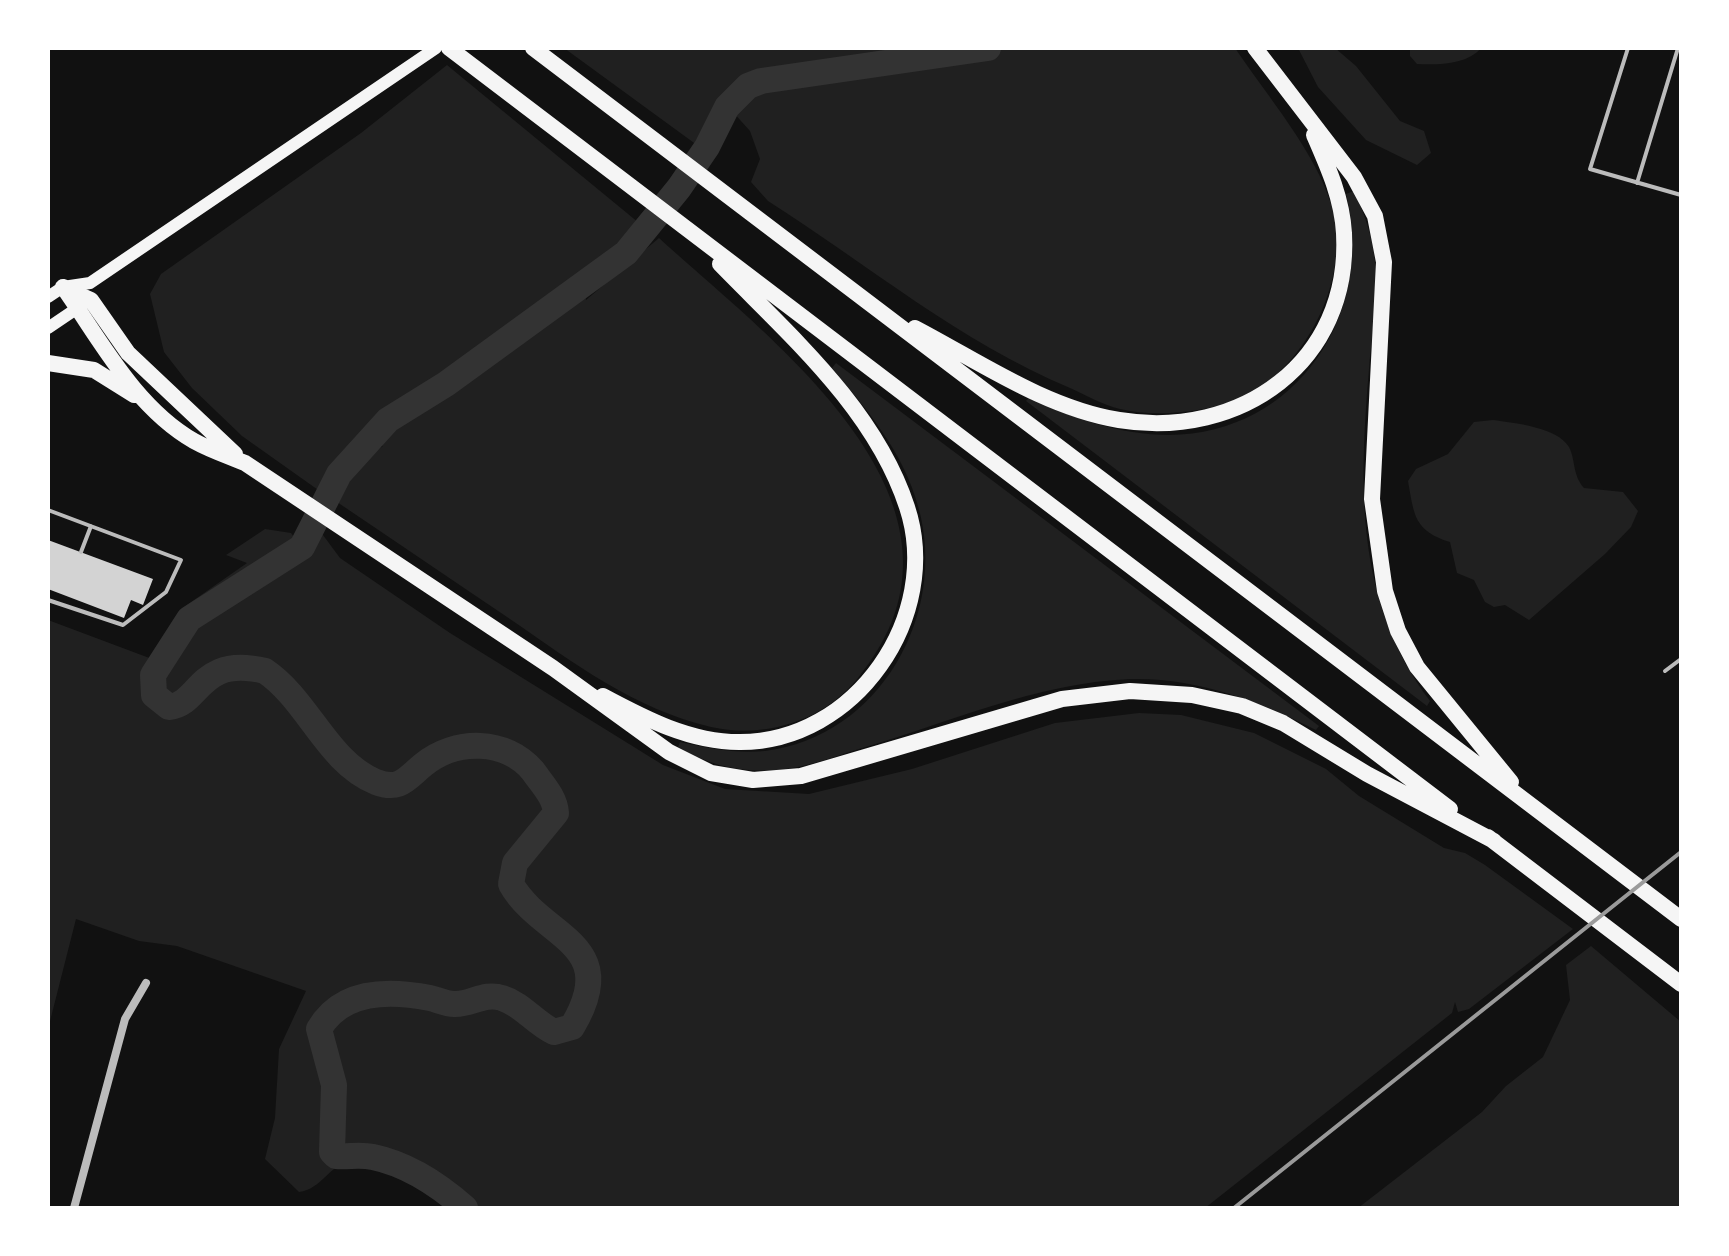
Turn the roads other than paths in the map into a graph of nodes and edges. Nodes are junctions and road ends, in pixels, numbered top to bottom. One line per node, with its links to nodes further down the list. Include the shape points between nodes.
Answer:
1 (436, 48): 13 (main road)
2 (449, 48): 10 (highway)
3 (533, 48): 14 (highway)
4 (1255, 48): 7 (highway)
5 (1628, 48): 8 (lane, via 1590,169)
6 (1678, 48): 8 (lane)
7 (1300, 109): 14 (highway, via 1341,208 1344,271 1334,308 1314,344 1285,379 1252,403 1209,419 1167,424 1098,416 1034,391); 26 (highway, via 1354,177 1375,216 1382,246 1372,499 1390,609 1417,667)
8 (1637, 183): 9 (lane)
9 (1681, 195)
10 (678, 222): 24 (highway, via 822,370 883,455 912,528 914,569 906,614 889,653 844,706 808,729 762,741 681,733); 27 (highway)
11 (63, 287): 12 (main road); 13 (highway); 13 (main road)
12 (48, 297)
13 (86, 297): 15 (main road); 17 (highway, via 127,379); 18 (highway, via 128,353)
14 (874, 307): 26 (highway)
15 (48, 328)
16 (48, 363): 17 (highway, via 94,370)
17 (156, 410): 18 (highway, via 194,440)
18 (245, 463): 24 (highway)
19 (48, 510): 20 (lane)
20 (91, 526): 21 (lane); 22 (lane, via 181,560 171,585 118,626)
21 (81, 552)
22 (48, 600)
23 (1681, 659): 25 (lane)
24 (553, 668): 27 (highway, via 692,765 753,780 801,776 1062,699 1130,691 1192,695 1242,706 1283,723)
25 (1665, 671)
26 (1530, 804): 28 (highway)
27 (1494, 841): 30 (highway)
28 (1681, 919)
29 (146, 983): 31 (street, via 125,1019)
30 (1681, 984)
31 (74, 1208)

